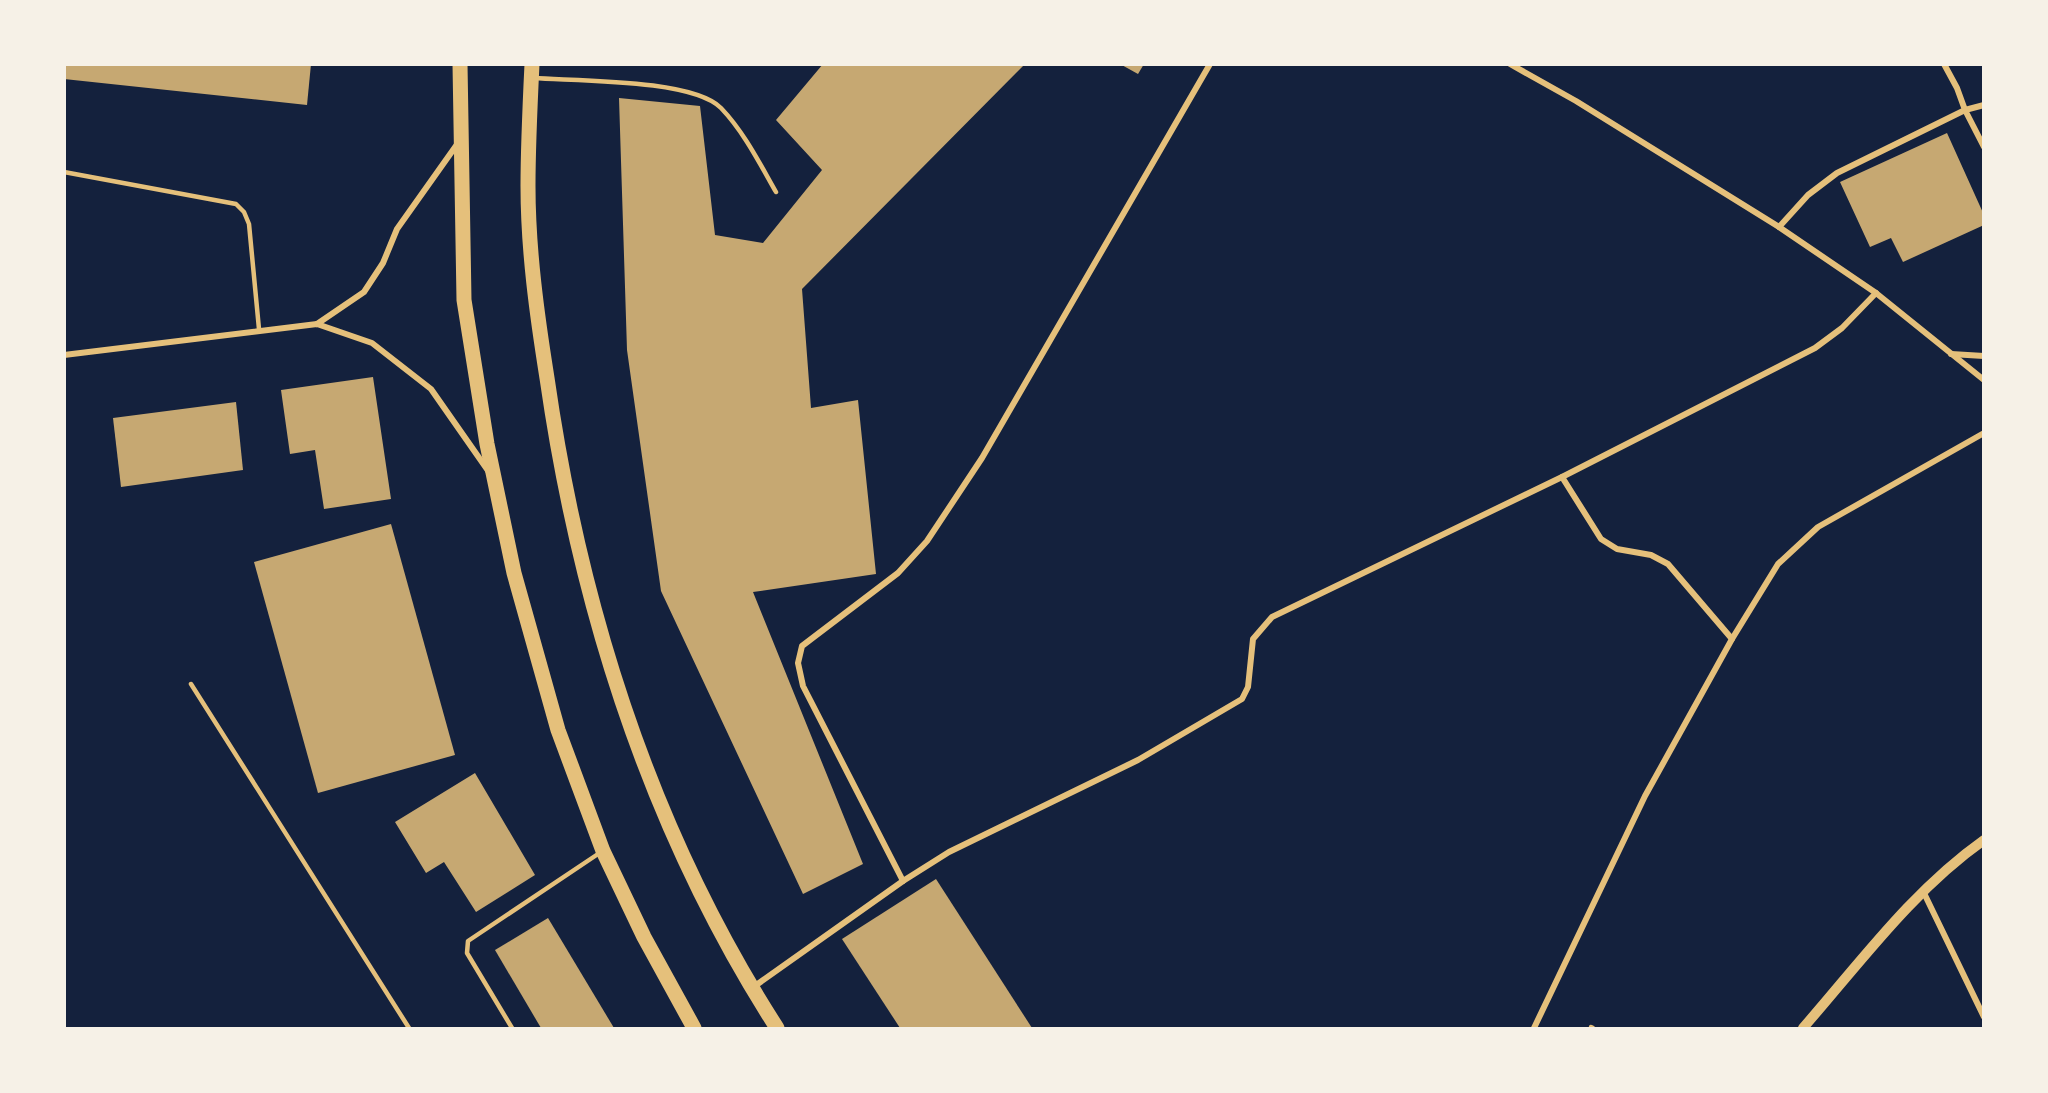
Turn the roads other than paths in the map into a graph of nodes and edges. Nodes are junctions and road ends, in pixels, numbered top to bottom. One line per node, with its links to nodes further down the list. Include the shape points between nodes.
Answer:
1 (460, 64): 8 (main road)
2 (1210, 64): 27 (street, via 988,448 927,541 898,573 802,646 798,663 802,686)
3 (1510, 64): 12 (street, via 1576,100)
4 (1944, 64): 7 (street)
5 (532, 71): 11 (lane, via 698,93 720,107 748,144); 29 (main road, via 528,188 536,302 554,427 580,556 625,716 664,816)
6 (1983, 105): 7 (street)
7 (1965, 110): 9 (street); 12 (street, via 1838,173 1808,195)
8 (460, 139): 14 (street, via 397,230 383,263 364,291); 22 (main road, via 464,300)
9 (1983, 147)
10 (64, 172): 15 (lane, via 236,204 249,224)
11 (776, 192)
12 (1779, 227): 13 (street)
13 (1876, 293): 16 (street); 21 (street, via 1842,328 1815,348)
14 (317, 324): 15 (street); 22 (street, via 372,343 431,389)
15 (259, 329): 17 (street)
16 (1951, 354): 18 (street); 19 (street)
17 (64, 355)
18 (1983, 356)
19 (1983, 380)
20 (1983, 433): 23 (street, via 1818,527 1778,564)
21 (1562, 477): 23 (street, via 1601,539 1617,549 1651,555 1668,564); 27 (street, via 1272,617 1253,639 1248,687 1242,699 1138,760 950,852)
22 (495, 482): 26 (main road, via 514,573 549,696)
23 (1732, 639): 35 (street, via 1645,796)
24 (191, 684): 31 (lane)
25 (1983, 840): 28 (street)
26 (603, 851): 32 (lane, via 468,941 467,953); 33 (main road)
27 (903, 881): 29 (street)
28 (1922, 891): 30 (street); 36 (street)
29 (752, 988): 34 (main road)
30 (1983, 1017)
31 (409, 1029)
32 (512, 1029)
33 (694, 1029)
34 (777, 1029)
35 (1533, 1029)
36 (1803, 1029)

